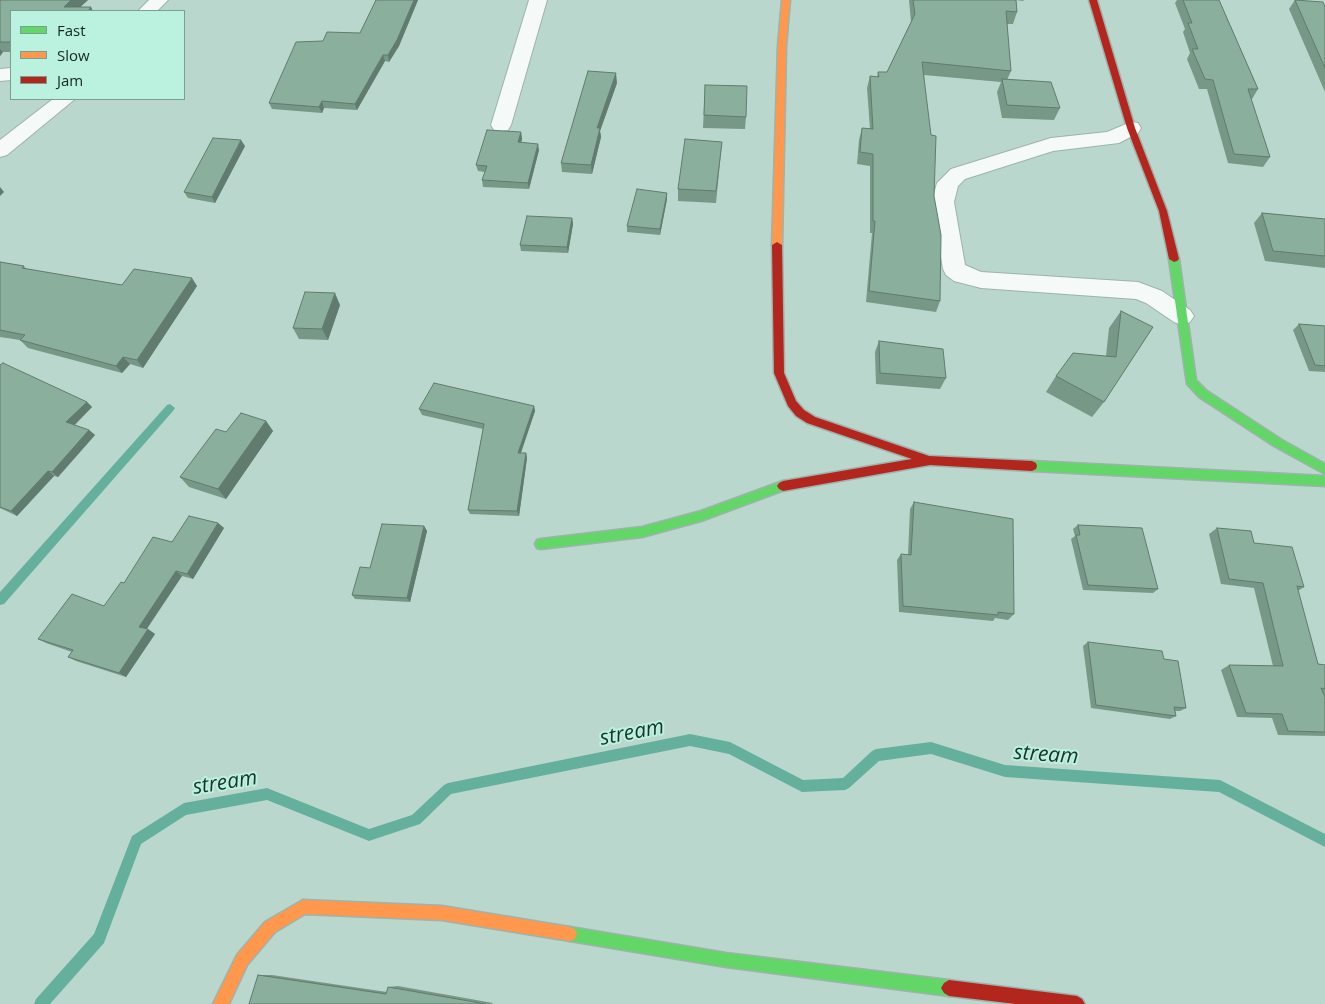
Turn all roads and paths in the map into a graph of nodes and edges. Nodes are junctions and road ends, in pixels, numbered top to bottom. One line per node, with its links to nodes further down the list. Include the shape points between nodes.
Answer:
1 (159, 0): 5 (street)
2 (538, 0): 7 (street)
3 (786, 0): 11 (street, via 777,265 779,373 792,404 811,420)
4 (1093, 0): 8 (street)
5 (148, 10)
6 (64, 100): 9 (street)
7 (501, 125)
8 (1131, 128): 10 (street, via 1169,233); 10 (street, via 1112,138 1051,145 953,178 948,183 943,202 954,270 981,280 1138,291 1154,297)
9 (0, 150)
10 (1182, 316): 12 (street, via 1191,381 1203,394)
11 (930, 460): 13 (street); 14 (street, via 792,483 700,516 642,532)
12 (1325, 469)
13 (1325, 481)
14 (541, 544)
15 (221, 1004): 16 (street, via 242,960 270,928 303,908 442,913 726,960)
16 (1077, 1004)

